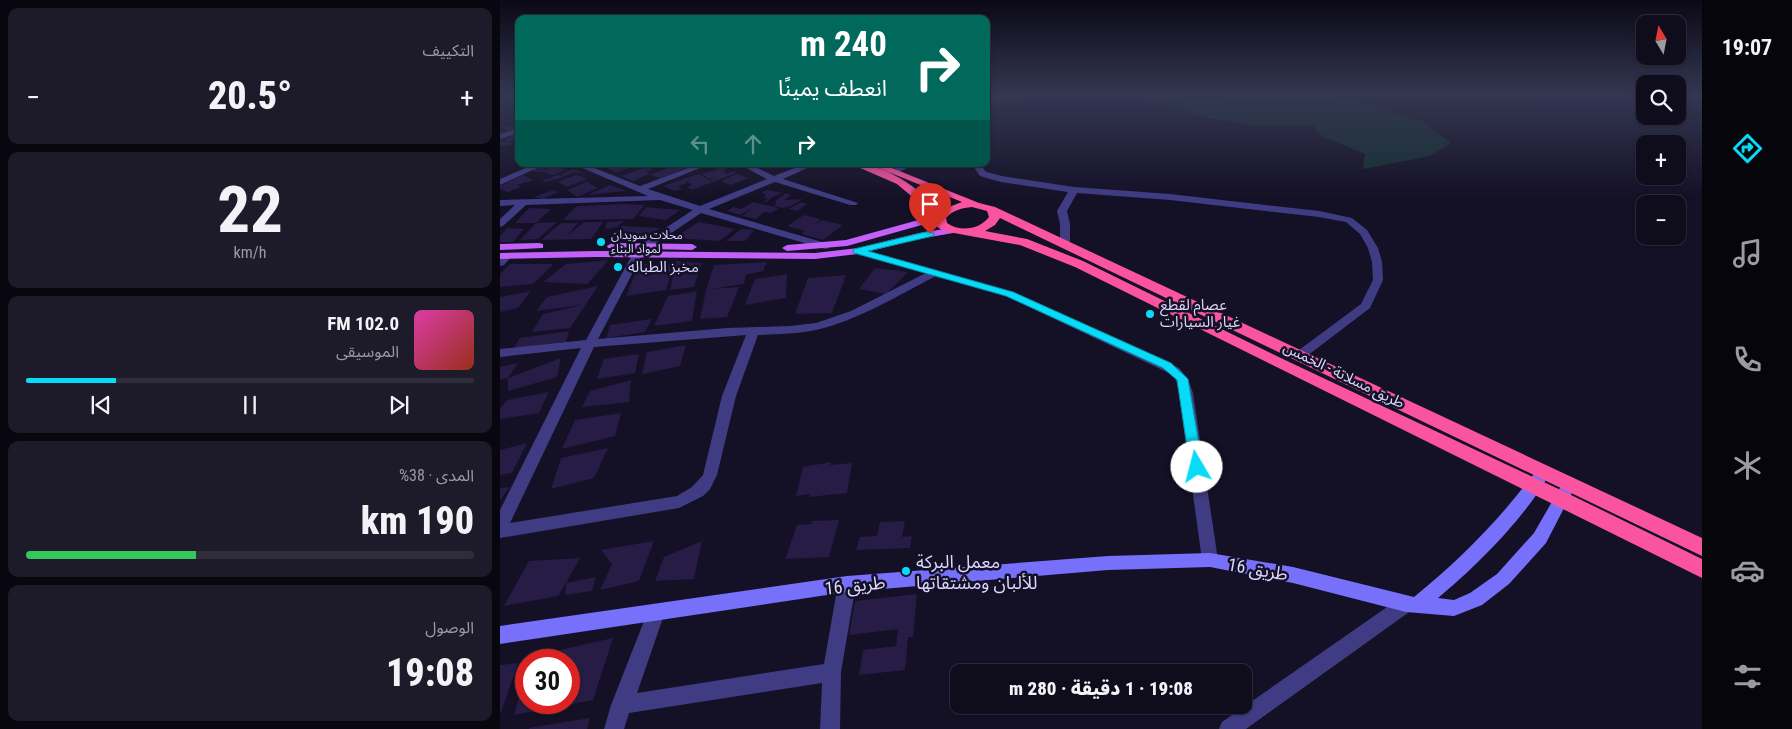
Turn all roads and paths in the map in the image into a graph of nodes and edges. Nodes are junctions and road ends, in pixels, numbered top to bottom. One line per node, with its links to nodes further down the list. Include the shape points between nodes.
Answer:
1 (515, 131): 2 (street)
2 (500, 137)
3 (535, 167): 14 (street)
4 (585, 167): 15 (street)
5 (698, 167): 15 (street)
6 (749, 167): 13 (street)
7 (804, 167): 13 (street)
8 (864, 167): 23 (highway, via 901,182)
9 (883, 167): 12 (highway, طريق مسلاتة - الخمس)
10 (904, 167): 12 (street)
11 (979, 167): 16 (street, via 988,177)
12 (894, 171): 21 (highway, طريق مسلاتة - الخمس)
13 (773, 179): 20 (street); 22 (street)
14 (500, 182)
15 (641, 189): 17 (street)
16 (1074, 190): 26 (street, via 1062,211); 35 (street, via 1170,197 1349,220 1364,232 1373,248 1378,280 1366,306)
17 (662, 198): 18 (street); 22 (street)
18 (524, 202): 19 (street); 24 (street)
19 (500, 203)
20 (853, 203)
21 (985, 207): 23 (highway, via 957,206); 25 (highway, via 995,217 988,226); 26 (highway, طريق مسلاتة - الخمس)
22 (699, 210): 27 (street); 28 (street)
23 (940, 216): 25 (highway, via 941,225); 27 (main road, via 866,240)
24 (500, 224)
25 (957, 231): 29 (main road, via 914,237); 38 (highway, طريق مسلاتة - الخمس, via 1023,242 1079,264)
26 (1065, 244): 35 (highway, طريق مسلاتة - الخمس)
27 (825, 246): 28 (main road)
28 (641, 250): 29 (main road, via 815,256); 30 (main road); 33 (street)
29 (858, 251): 31 (street)
30 (502, 255)
31 (935, 274): 32 (street, via 828,323 790,330); 43 (street, via 1010,294 1175,371 1182,379 1186,393)
32 (753, 331): 33 (street); 41 (street, via 729,396 710,475 698,491 679,502)
33 (590, 343): 34 (street); 40 (street)
34 (500, 354)
35 (1300, 356): 36 (highway, طريق مسلاتة - الخمس)
36 (1544, 471): 37 (highway, طريق مسلاتة - الخمس); 38 (street)
37 (1570, 483): 39 (street, طريق 16); 42 (highway, طريق مسلاتة - الخمس)
38 (1534, 486): 39 (highway, طريق مسلاتة - الخمس); 46 (street, via 1482,548)
39 (1560, 498): 44 (highway, طريق مسلاتة - الخمس); 46 (street, طريق 16, via 1540,538 1503,579 1476,599 1454,608)
40 (500, 526)
41 (500, 531)
42 (1702, 547)
43 (1210, 560): 45 (street, طريق 16, via 1108,563); 46 (street, طريق 16, via 1293,575)
44 (1702, 569)
45 (847, 584): 47 (street, طريق 16); 49 (street)
46 (1412, 604): 53 (street)
47 (656, 612): 48 (street, طريق 16); 50 (street)
48 (500, 635)
49 (832, 672): 50 (street); 52 (street)
50 (621, 705): 51 (street)
51 (614, 729)
52 (830, 729)
53 (1230, 729)

